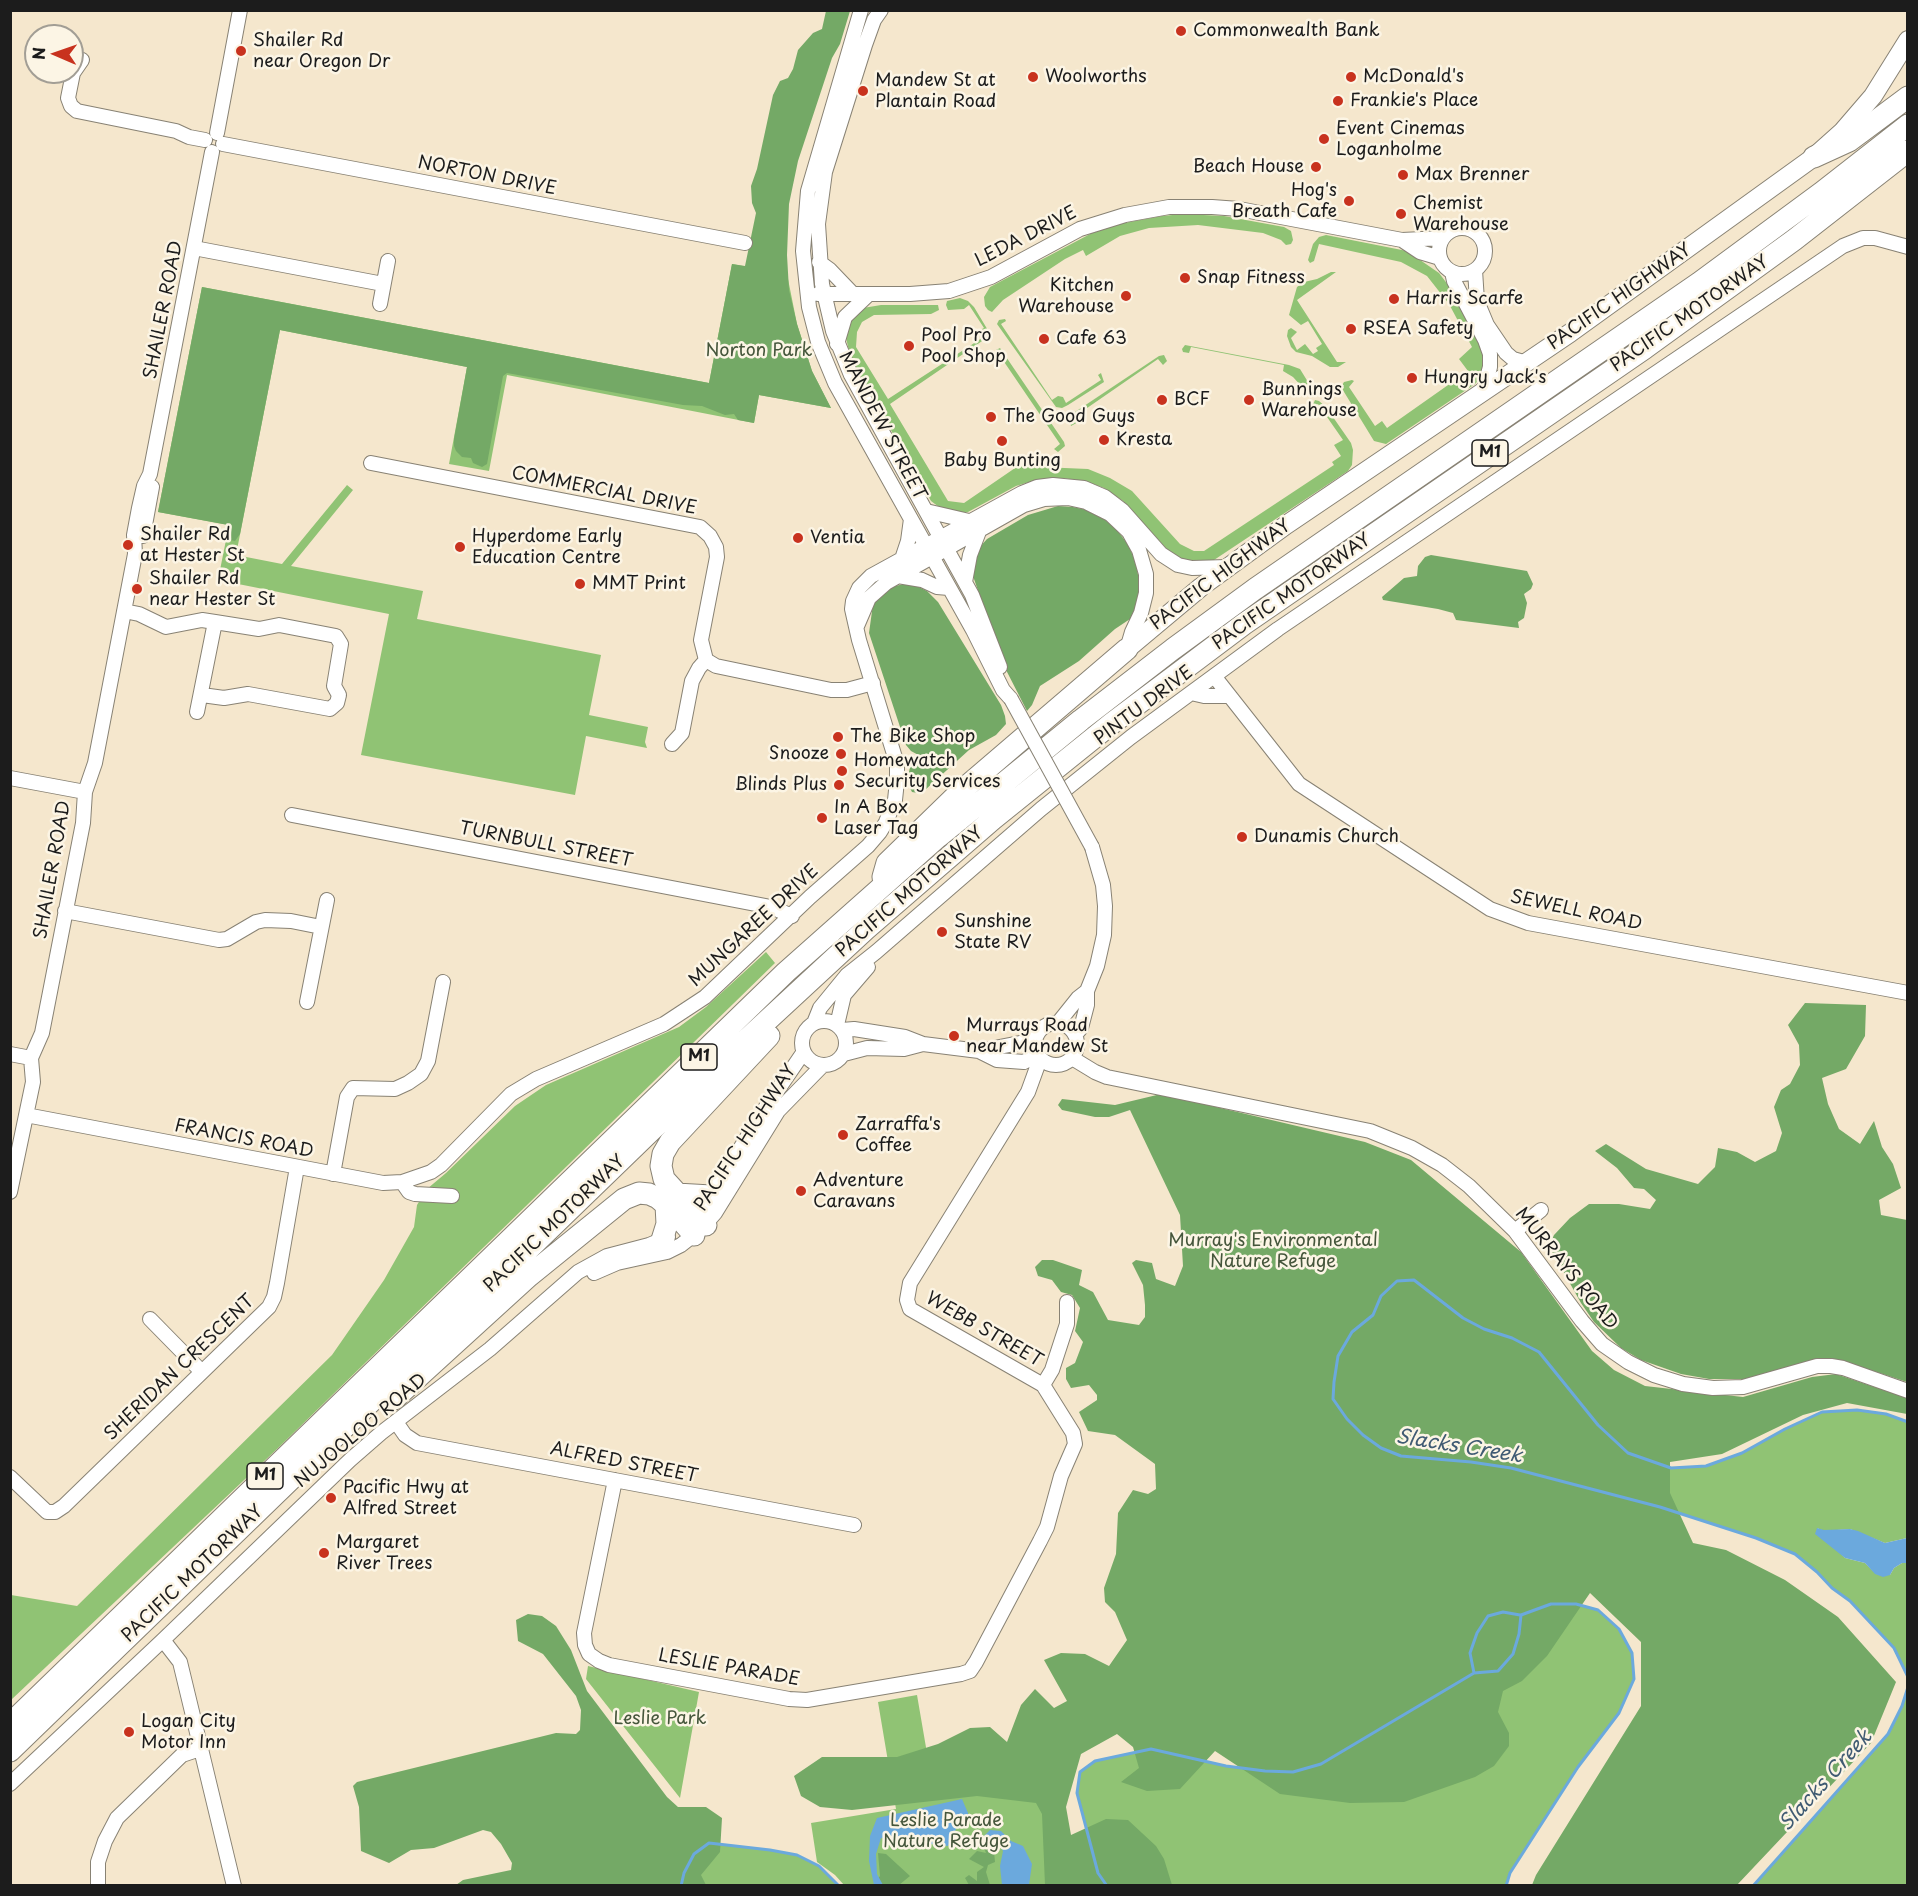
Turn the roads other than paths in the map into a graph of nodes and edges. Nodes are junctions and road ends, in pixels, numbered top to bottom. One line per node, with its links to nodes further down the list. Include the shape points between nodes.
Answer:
1 (240, 10): 8 (street, SHAILER ROAD)
2 (861, 10): 22 (street, MANDEW STREET, via 808,191 803,238)
3 (881, 10): 18 (street, MANDEW STREET, via 865,45 825,172 819,212)
4 (1908, 40): 10 (main road, PACIFIC HIGHWAY, via 1873,96)
5 (71, 84): 8 (street, NORTON DRIVE, via 68,98 76,111)
6 (1908, 97): 10 (highway, via 1848,141)
7 (1908, 125): 57 (highway, PACIFIC MOTORWAY / M1, via 1699,283 1173,649 1002,783)
8 (214, 142): 13 (street, NORTON DRIVE); 15 (street, SHAILER ROAD)
9 (1908, 151): 66 (highway, PACIFIC MOTORWAY / M1, via 1645,348 1330,563 1177,674 993,819)
10 (1814, 157): 28 (main road, PACIFIC HIGHWAY)
11 (1443, 238): 12 (street, LEDA DRIVE); 16 (street); 19 (street, via 1456,229 1476,233 1485,252)
12 (1402, 240): 16 (street, LEDA DRIVE, via 1420,252); 25 (street, LEDA DRIVE, via 1239,209 1158,208 1080,229 999,273 961,288)
13 (745, 243)
14 (1908, 247): 46 (street, PINTU DRIVE, via 1875,237 1856,240 1836,250)
15 (194, 249): 21 (street); 41 (street, SHAILER ROAD, via 150,474 139,508)
16 (1440, 258): 20 (street)
17 (388, 261): 21 (street)
18 (819, 262): 23 (street, MANDEW STREET); 24 (street)
19 (1475, 270): 20 (street, via 1464,274); 28 (street, via 1477,301 1487,325 1506,353)
20 (1452, 272): 29 (street, via 1490,354)
21 (383, 284): 26 (street)
22 (807, 294): 23 (street, LEDA DRIVE); 32 (street, MANDEW STREET, via 831,374)
23 (824, 294): 24 (street, LEDA DRIVE); 27 (street, MANDEW STREET)
24 (852, 294): 25 (street, LEDA DRIVE)
25 (868, 295): 27 (street, via 845,317)
26 (380, 304)
27 (837, 344): 31 (street, MANDEW STREET)
28 (1527, 363): 29 (main road, PACIFIC HIGHWAY)
29 (1483, 392): 37 (main road, PACIFIC HIGHWAY)
30 (370, 463): 45 (street, COMMERCIAL DRIVE, via 700,527 710,536 717,557 701,640)
31 (926, 511): 33 (street); 34 (street, MANDEW STREET)
32 (911, 519): 35 (street, MANDEW STREET); 36 (street)
33 (975, 525): 34 (street, MUNGAREE DRIVE); 37 (street, MUNGAREE DRIVE, via 1029,489 1077,487 1116,505 1155,549 1172,562 1192,568); 39 (street); 44 (street, MUNGAREE DRIVE, via 1050,498 1080,500 1115,517 1136,544 1146,574 1143,605)
34 (943, 543): 35 (street, MUNGAREE DRIVE); 39 (street, MANDEW STREET)
35 (929, 551): 36 (street, MUNGAREE DRIVE); 38 (street, MUNGAREE DRIVE); 40 (street, MANDEW STREET)
36 (902, 559): 43 (street, MUNGAREE DRIVE, via 871,576 859,588 852,605)
37 (1227, 567): 44 (main road, PACIFIC HIGHWAY)
38 (898, 576): 40 (street); 43 (street, MUNGAREE DRIVE, via 872,594)
39 (965, 582): 51 (street, MANDEW STREET, via 981,614)
40 (949, 588): 51 (street, MANDEW STREET)
41 (124, 611): 42 (street, via 166,627 202,620); 55 (street, SHAILER ROAD, via 95,763)
42 (215, 622): 49 (street); 49 (street, via 259,629 279,625 336,636 341,644 334,686 339,695 330,709 248,694 224,698)
43 (857, 626): 47 (street, MUNGAREE DRIVE)
44 (1127, 649): 57 (highway, via 985,770 886,863)
45 (706, 660): 47 (street, via 716,666 831,690); 53 (street, via 692,681 682,734)
46 (1214, 676): 48 (street, PINTU DRIVE); 50 (street, SEWELL ROAD)
47 (873, 683): 60 (street, MUNGAREE DRIVE, via 897,764 891,812 873,841)
48 (1191, 693): 50 (street); 62 (street, PINTU DRIVE, via 1083,774)
49 (202, 695): 52 (street)
50 (1229, 696): 65 (street, SEWELL ROAD, via 1299,784 1490,909 1528,923)
51 (1011, 699): 64 (street, MANDEW STREET, bridge, via 1092,847 1103,885 1101,955)
52 (197, 712)
53 (672, 744)
54 (10, 778): 55 (street)
55 (85, 792): 59 (street, SHAILER ROAD, via 83,824)
56 (292, 815): 60 (street, TURNBULL STREET, via 771,907)
57 (881, 886): 107 (highway, PACIFIC MOTORWAY / M1, via 778,980)
58 (327, 900): 61 (street)
59 (65, 911): 61 (street, via 219,940 265,920); 79 (street, SHAILER ROAD, via 42,1033)
60 (792, 916): 85 (street, MUNGAREE DRIVE, via 705,997 664,1024 536,1079 495,1109 441,1165)
61 (321, 927): 67 (street)
62 (876, 952): 68 (street, PINTU DRIVE, via 840,981); 70 (street, PINTU DRIVE, via 844,995)
63 (443, 982): 84 (street, via 428,1061 420,1074 395,1089 353,1088 347,1097)
64 (1087, 991): 69 (street, MANDEW STREET); 71 (street, MANDEW STREET, via 1081,1028)
65 (1908, 993)
66 (791, 998): 89 (highway, via 782,1022 664,1150 661,1162); 101 (highway, PACIFIC MOTORWAY / M1)
67 (307, 1002)
68 (814, 1023): 70 (street, via 826,1021); 75 (street, via 804,1033)
69 (1058, 1023): 71 (street); 72 (street, via 1046,1025)
70 (839, 1028): 73 (street, via 905,1037); 77 (street, via 846,1042)
71 (1075, 1035): 80 (street, via 1077,1047)
72 (1035, 1040): 74 (street); 78 (street)
73 (923, 1044): 74 (street); 77 (street, via 904,1049 867,1048)
74 (979, 1051): 78 (street, via 997,1060 1024,1062)
75 (803, 1053): 81 (street); 88 (street, PACIFIC HIGHWAY)
76 (10, 1054): 79 (street)
77 (844, 1054): 81 (street, via 835,1063)
78 (1038, 1057): 80 (street, via 1052,1066); 98 (street, WEBB STREET, via 1028,1092 910,1283 907,1300 910,1309)
79 (31, 1058): 82 (street, SHAILER ROAD, via 33,1082)
80 (1072, 1058): 92 (street, MURRAYS ROAD, via 1107,1077 1370,1131 1442,1165)
81 (822, 1066): 91 (street, PACIFIC HIGHWAY, via 778,1111 715,1213)
82 (26, 1115): 83 (street, FRANCIS ROAD); 86 (street, SHAILER ROAD)
83 (297, 1167): 84 (street, FRANCIS ROAD); 97 (street, SHERIDAN CRESCENT, via 269,1307)
84 (333, 1174): 85 (street, FRANCIS ROAD, via 383,1183)
85 (402, 1182): 87 (street, FRANCIS ROAD, via 408,1192 415,1194)
86 (10, 1192)
87 (452, 1196)
88 (711, 1196): 89 (highway); 91 (street, PACIFIC HIGHWAY)
89 (671, 1200): 91 (highway); 93 (highway); 101 (highway, via 639,1193 624,1199 530,1276 337,1451)
90 (1541, 1210): 92 (street)
91 (696, 1225): 93 (street, PACIFIC HIGHWAY); 94 (street, PACIFIC HIGHWAY, via 667,1252 608,1266)
92 (1515, 1231): 99 (street, MURRAYS ROAD, via 1602,1344 1654,1375 1683,1384 1743,1387 1816,1366 1831,1366)
93 (662, 1240): 94 (street, PACIFIC HIGHWAY, via 597,1261)
94 (561, 1288): 100 (street, NUJOOLOO ROAD)
95 (1067, 1302): 98 (street, via 1067,1324)
96 (150, 1319): 97 (street)
97 (202, 1372): 103 (street, SHERIDAN CRESCENT, via 55,1512 43,1509)
98 (1043, 1385): 102 (street, WEBB STREET, via 1073,1433 1075,1444)
99 (1908, 1391)
100 (396, 1422): 104 (street, ALFRED STREET, via 417,1443); 106 (street, NUJOOLOO ROAD, via 350,1460)
101 (316, 1456): 109 (highway, PACIFIC MOTORWAY / M1)
102 (1061, 1476): 104 (street, LESLIE PARADE, via 1047,1527 970,1671 807,1700 609,1665 590,1654 584,1633)
103 (10, 1477)
104 (615, 1480): 105 (street, ALFRED STREET)
105 (854, 1524)
106 (163, 1640): 108 (street, via 180,1662); 110 (street, NUJOOLOO ROAD)
107 (10, 1724)
108 (200, 1749): 111 (street, via 182,1755 117,1818 98,1862); 112 (street)
109 (10, 1750)
110 (10, 1784)
111 (98, 1886)
112 (234, 1886)

